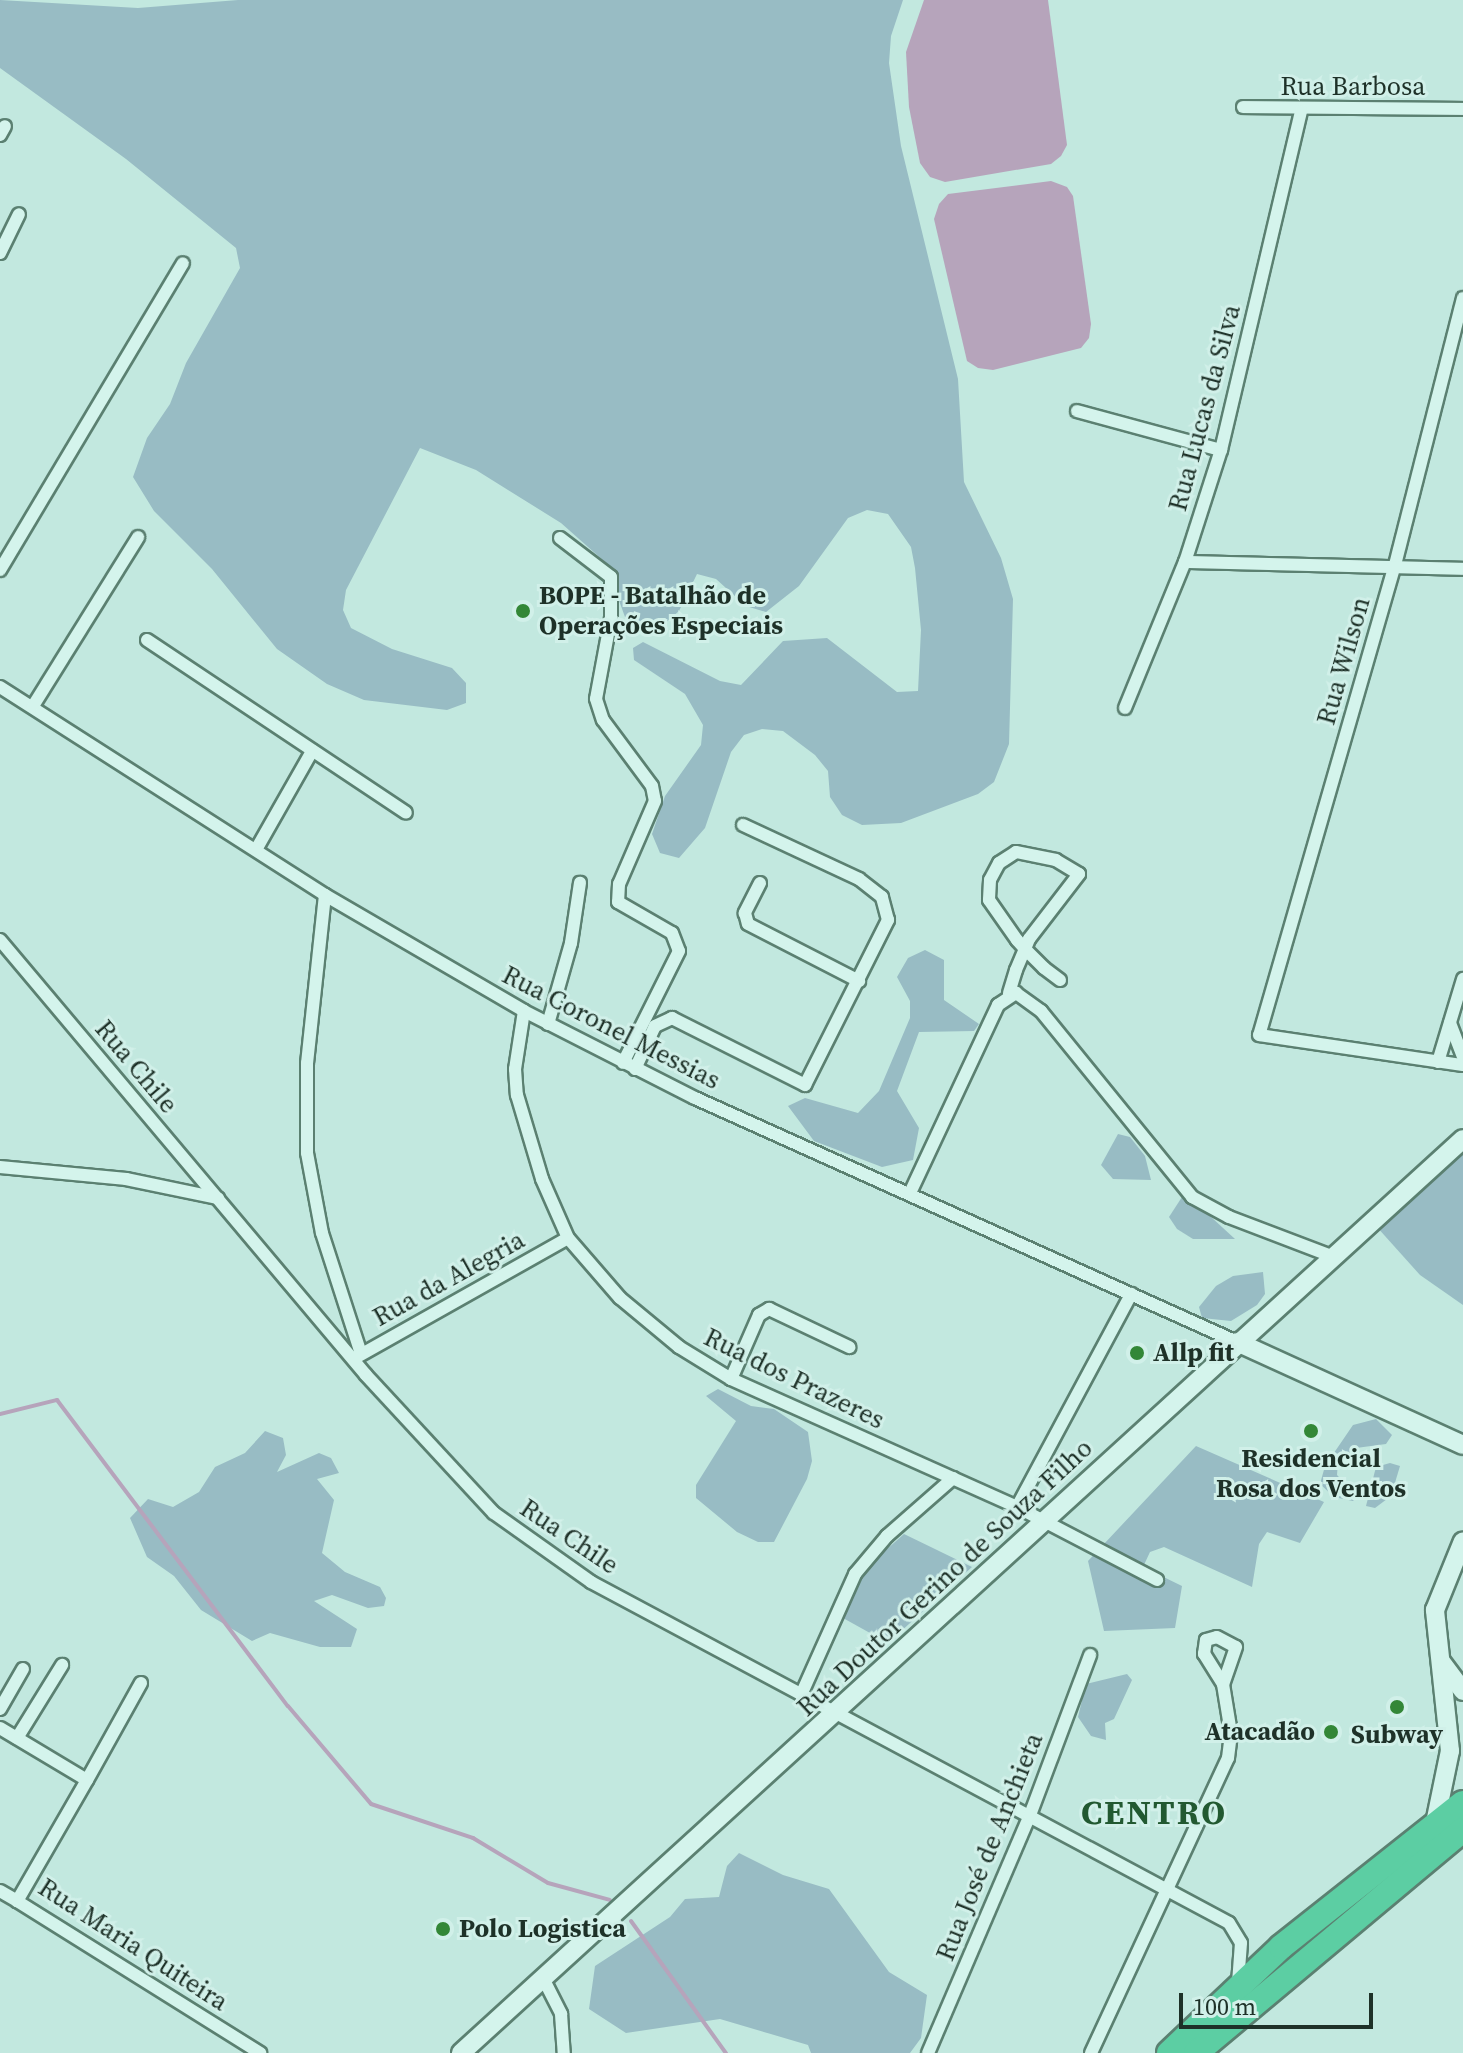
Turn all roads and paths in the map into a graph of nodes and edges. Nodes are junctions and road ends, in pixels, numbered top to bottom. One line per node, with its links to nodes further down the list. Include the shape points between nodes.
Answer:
1 (1243, 107): 3 (street, Rua Barbosa)
2 (1463, 109): 3 (street, Rua Barbosa)
3 (1301, 111): 9 (street, Rua Lucas da Silva)
4 (19, 214): 5 (street)
5 (0, 253)
6 (183, 263): 15 (street)
7 (1463, 298): 13 (street, Rua Wilson)
8 (1077, 411): 9 (street)
9 (1221, 450): 12 (street, Rua Lucas da Silva)
10 (138, 537): 18 (street)
11 (560, 538): 33 (street, via 611,577 611,618 596,699 603,720 652,786 655,801 617,893 622,908 664,927 677,942 677,960)
12 (1185, 562): 13 (street); 19 (street, Rua Lucas da Silva)
13 (1394, 568): 14 (street); 39 (street, Rua Wilson, via 1259,1035)
14 (1463, 569)
15 (0, 570)
16 (147, 640): 20 (street)
17 (0, 687): 18 (street, Rua Coronel Messias)
18 (33, 706): 23 (street, Rua Coronel Messias)
19 (1125, 708)
20 (312, 751): 21 (street); 23 (street)
21 (406, 813)
22 (743, 825): 31 (street, via 859,879 882,897 888,920)
23 (257, 848): 26 (street, Rua Coronel Messias)
24 (580, 883): 37 (street, via 571,943)
25 (760, 883): 31 (street, via 745,913 748,924)
26 (325, 895): 34 (street, Rua Coronel Messias); 51 (street, via 307,1063 307,1153 322,1233)
27 (0, 940): 45 (street, Rua Chile)
28 (1025, 949): 28 (street, via 1079,874 1056,860 1016,852 999,863 990,880 989,900); 30 (street); 32 (street)
29 (1463, 979): 36 (street)
30 (1060, 980)
31 (859, 981): 35 (street, via 805,1085)
32 (1009, 993): 44 (street, via 998,1005); 47 (street, via 1041,1011 1192,1197 1229,1217)
33 (659, 995): 35 (street); 41 (street)
34 (524, 1011): 37 (street, Rua Coronel Messias); 46 (street, Rua dos Prazeres, via 515,1069 517,1095 542,1179)
35 (672, 1018): 41 (street, via 655,1026)
36 (1450, 1023): 38 (street); 39 (street)
37 (548, 1024): 41 (street, Rua Coronel Messias)
38 (1463, 1057)
39 (1438, 1062): 40 (street)
40 (1463, 1065)
41 (629, 1066): 44 (street, Rua Coronel Messias)
42 (1463, 1139): 47 (main road, Rua Doutor Gerino de Souza Filho)
43 (0, 1167): 45 (street, via 126,1179)
44 (910, 1193): 48 (street, Rua Coronel Messias)
45 (218, 1198): 51 (street, Rua Chile)
46 (568, 1238): 51 (street, Rua da Alegria); 52 (street, Rua dos Prazeres, via 642,1318)
47 (1334, 1257): 49 (main road, Rua Doutor Gerino de Souza Filho)
48 (1131, 1294): 49 (street, Rua Coronel Messias); 57 (street)
49 (1237, 1342): 53 (main road); 58 (main road, Rua Doutor Gerino de Souza Filho)
50 (849, 1347): 52 (street, via 769,1309 759,1315)
51 (357, 1356): 68 (street, Rua Chile, via 460,1483 533,1545)
52 (731, 1379): 56 (street, Rua dos Prazeres)
53 (1436, 1433): 54 (main road); 55 (main road)
54 (1463, 1445)
55 (1463, 1456)
56 (953, 1478): 57 (street, Rua dos Prazeres); 68 (street, via 887,1536 855,1574)
57 (1017, 1507): 58 (street, Rua dos Prazeres)
58 (1044, 1523): 60 (street, Rua dos Prazeres); 70 (main road, Rua Doutor Gerino de Souza Filho)
59 (1463, 1541): 62 (main road, via 1435,1610)
60 (1157, 1580)
61 (1090, 1655): 76 (street, Rua José de Anchieta)
62 (1441, 1661): 67 (main road); 73 (main road)
63 (62, 1665): 72 (street)
64 (23, 1669): 69 (street)
65 (141, 1683): 74 (street, Rua Maria Quiteira)
66 (1223, 1684): 66 (street, via 1204,1654 1206,1640 1217,1637 1236,1647); 79 (street, via 1231,1733 1228,1758)
67 (1463, 1691)
68 (801, 1695): 70 (street, Rua Chile)
69 (0, 1709)
70 (836, 1715): 76 (street, Rua Chile); 82 (main road, Rua Doutor Gerino de Souza Filho)
71 (0, 1728): 72 (street)
72 (17, 1738): 74 (street)
73 (1457, 1746): 77 (main road)
74 (87, 1780): 81 (street, Rua Maria Quiteira)
75 (1463, 1803): 77 (highway)
76 (1030, 1815): 79 (street, Rua Chile); 87 (street, Rua José de Anchieta)
77 (1434, 1828): 83 (highway)
78 (1462, 1831): 90 (highway)
79 (1169, 1889): 83 (street, Rua Chile, via 1239,1933); 88 (street)
80 (0, 1891): 81 (street)
81 (17, 1901): 84 (street, Rua Maria Quiteira)
82 (544, 1980): 85 (main road, Rua Doutor Gerino de Souza Filho); 86 (street, via 561,2014)
83 (1238, 1985): 89 (highway)
84 (260, 2053)
85 (461, 2053)
86 (564, 2053)
87 (928, 2053)
88 (1091, 2053)
89 (1169, 2053)
90 (1196, 2053)

